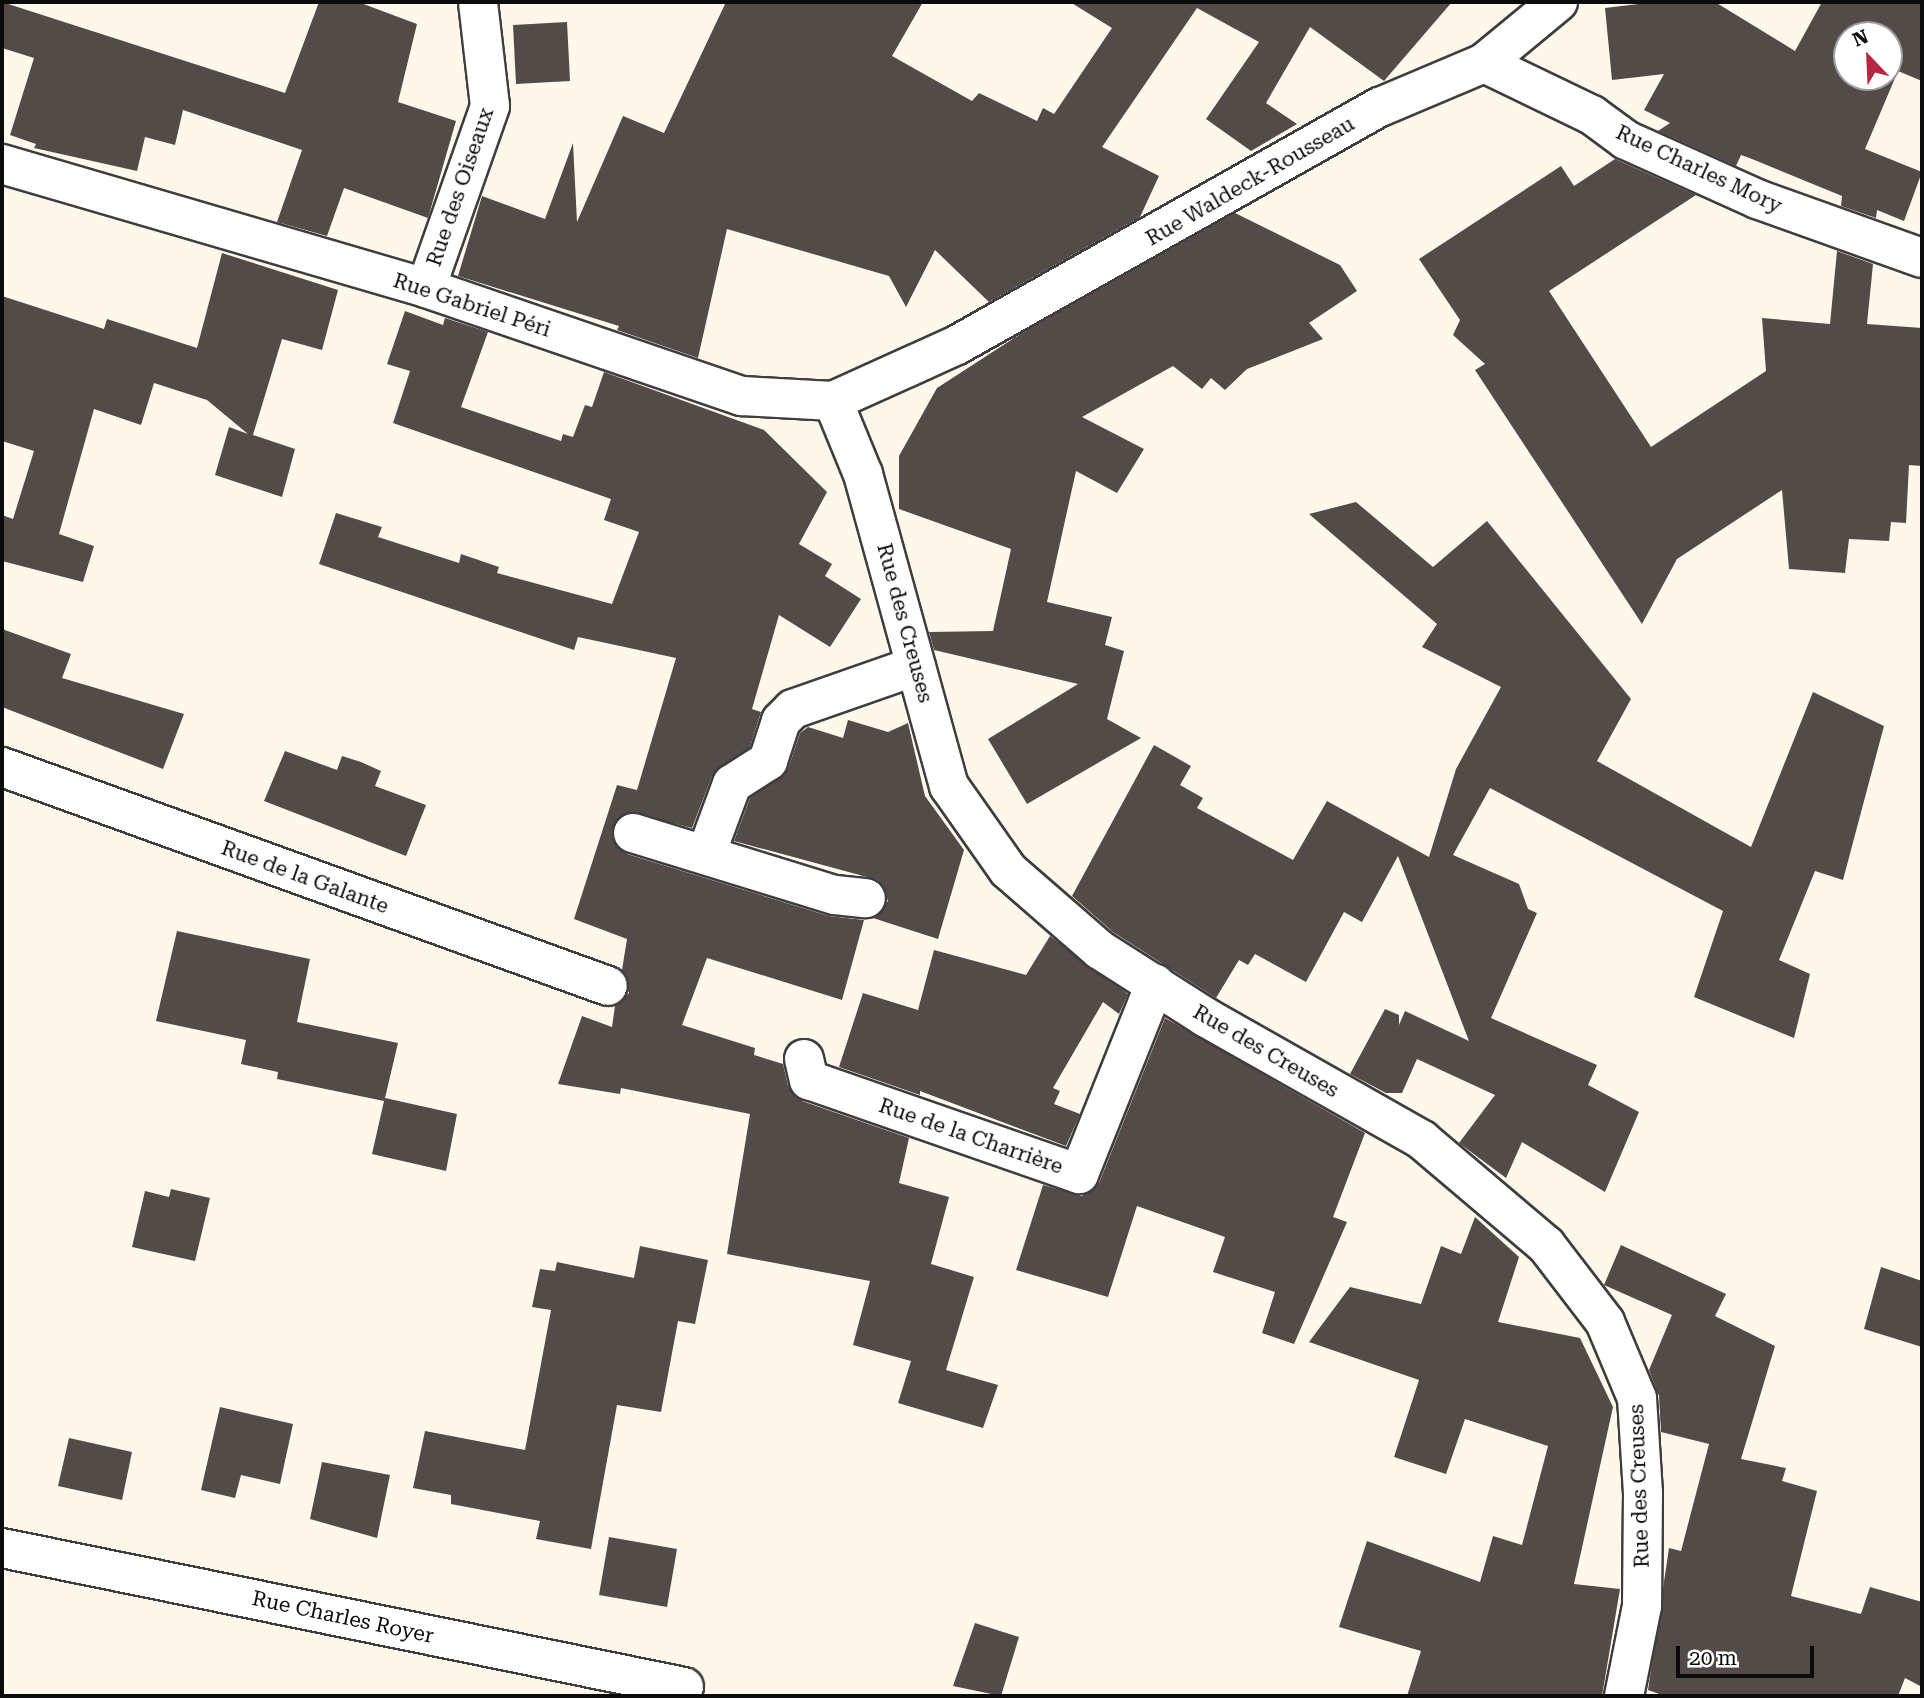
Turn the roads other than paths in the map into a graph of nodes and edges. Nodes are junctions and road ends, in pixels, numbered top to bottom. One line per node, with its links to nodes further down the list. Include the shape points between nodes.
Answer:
1 (478, 2): 6 (street, Rue des Oiseaux, via 490,106)
2 (1558, 2): 3 (street, Rue Waldeck-Rousseau)
3 (1484, 63): 5 (street, Rue Charles Mory, via 1592,115 1626,140 1757,199); 7 (street, Rue Waldeck-Rousseau, via 1380,107)
4 (2, 164): 6 (street, Rue Gabriel Péri)
5 (1922, 258)
6 (426, 288): 8 (street, Rue Gabriel Péri, via 742,396)
7 (937, 354): 8 (street, Rue Gabriel Péri)
8 (833, 401): 9 (street, Rue des Creuses, via 863,474)
9 (916, 666): 12 (street, via 793,709 781,721 768,761 732,784); 14 (street, Rue des Creuses, via 950,786 1008,870 1100,950)
10 (2, 767): 15 (street, Rue de la Galante)
11 (633, 833): 12 (street)
12 (706, 854): 13 (street, via 835,895)
13 (866, 898)
14 (1155, 984): 16 (street, Rue de la Charrière, via 1079,1174 809,1080); 19 (street, Rue des Creuses, via 1422,1140 1546,1245 1605,1322 1637,1398 1643,1493 1642,1606)
15 (608, 986)
16 (804, 1059)
17 (2, 1548): 18 (street, Rue Charles Royer)
18 (684, 1687)
19 (1624, 1696)

